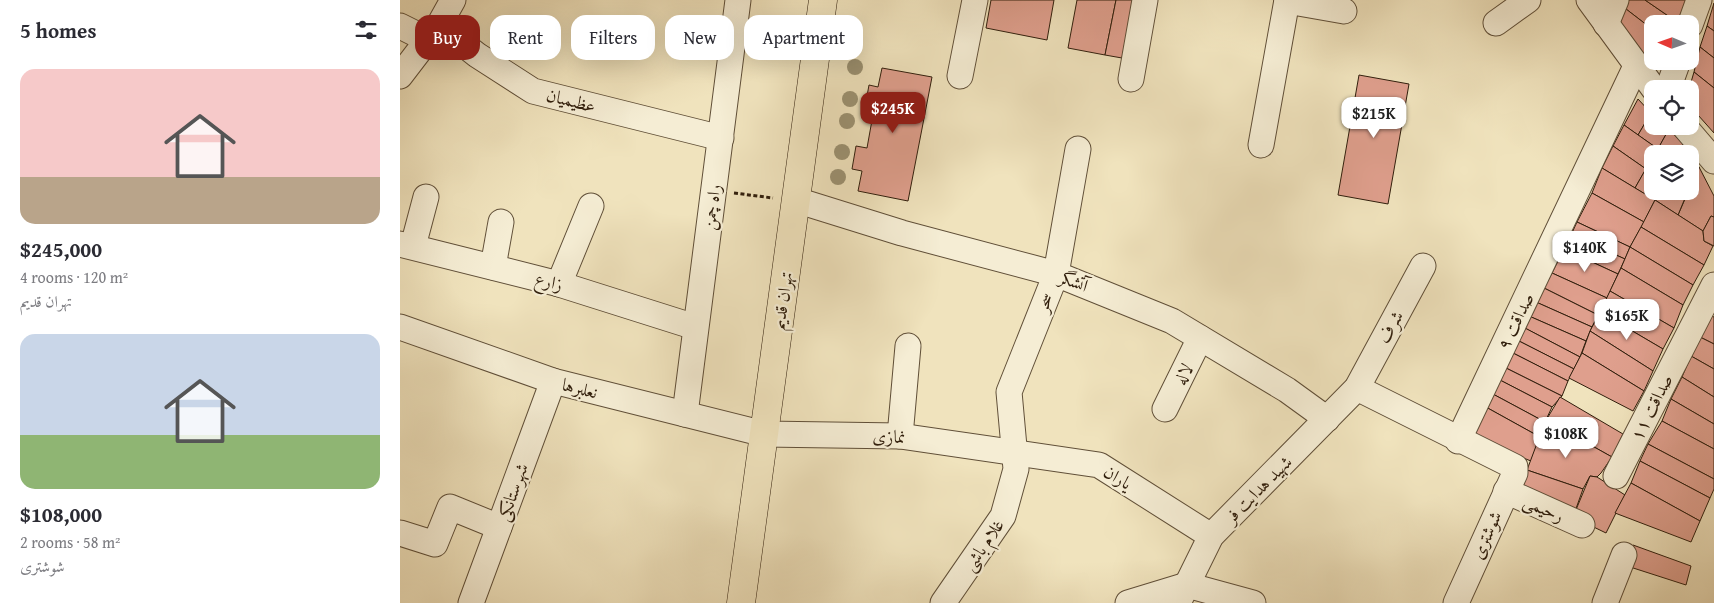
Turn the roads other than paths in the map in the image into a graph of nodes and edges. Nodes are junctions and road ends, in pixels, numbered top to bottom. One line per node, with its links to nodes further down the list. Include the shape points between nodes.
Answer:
1 (453, 0): 12 (street)
2 (738, 0): 26 (street, راه چمن)
3 (823, 0): 31 (main road, تهران قدیم)
4 (975, 0): 22 (street)
5 (1145, 0): 23 (street)
6 (1528, 0): 14 (street)
7 (1589, 0): 15 (street)
8 (1616, 0): 15 (street)
9 (1699, 0): 13 (street)
10 (1287, 1): 11 (street); 27 (street)
11 (1344, 12)
12 (444, 15)
13 (1694, 15)
14 (1496, 23)
15 (1606, 24): 20 (street)
16 (400, 26): 17 (street, عظیمیان)
17 (415, 29)
18 (415, 56): 21 (street)
19 (480, 57): 26 (street, عظیمیان, via 533,91)
20 (1636, 66): 24 (street); 51 (street, صداقت ۹)
21 (400, 76)
22 (960, 76)
23 (1131, 79)
24 (1647, 80)
25 (1692, 135): 29 (street)
26 (721, 138): 41 (street, راه چمن)
27 (1261, 145)
28 (1078, 149): 37 (street, سحر)
29 (1714, 162)
30 (426, 197): 34 (street)
31 (796, 200): 37 (street, آتشگر, via 902,233); 49 (main road, تهران قدیم)
32 (591, 206): 38 (street)
33 (501, 222): 36 (street)
34 (407, 245): 36 (street, زارع)
35 (1422, 266): 45 (street, شرف)
36 (493, 267): 38 (street, زارع)
37 (1056, 274): 42 (street, آتشگر, via 1172,321); 52 (street, سحر, via 1009,392)
38 (559, 284): 41 (street, زارع)
39 (1714, 285): 53 (street, صداقت ۱۱)
40 (400, 328): 44 (street, نعلبرها)
41 (695, 328): 47 (street, راه چمن)
42 (1200, 338): 46 (street, لاله); 48 (street, آتشگر, via 1287,390)
43 (908, 346): 50 (street)
44 (553, 381): 47 (street, نعلبرها); 56 (street, شهرستانکی)
45 (1357, 388): 48 (street, شهید هدایت فر); 51 (street)
46 (1165, 410)
47 (685, 414): 49 (street, نعلبرها)
48 (1327, 419): 58 (street, شهید هدایت فر)
49 (764, 434): 50 (street, نمازی); 62 (main road, تهران قدیم)
50 (900, 436): 52 (street, نمازی)
51 (1458, 441): 54 (street, شوشتری, via 1515,467)
52 (1013, 452): 58 (street, یاران, via 1099,465); 63 (street, غلام باشی, via 1016,469 1003,516)
53 (1616, 476)
54 (1506, 491): 55 (street, رحیمی); 66 (street, شوشتری)
55 (1582, 525)
56 (499, 527): 57 (street, via 450,507 435,544); 61 (street, شهرستانکی)
57 (400, 532)
58 (1211, 536): 60 (street, شهید هدایت فر)
59 (1624, 555): 67 (street)
60 (1183, 594): 64 (street); 65 (street)
61 (471, 603)
62 (741, 603)
63 (943, 603)
64 (1128, 603)
65 (1253, 603)
66 (1456, 603)
67 (1605, 603)

